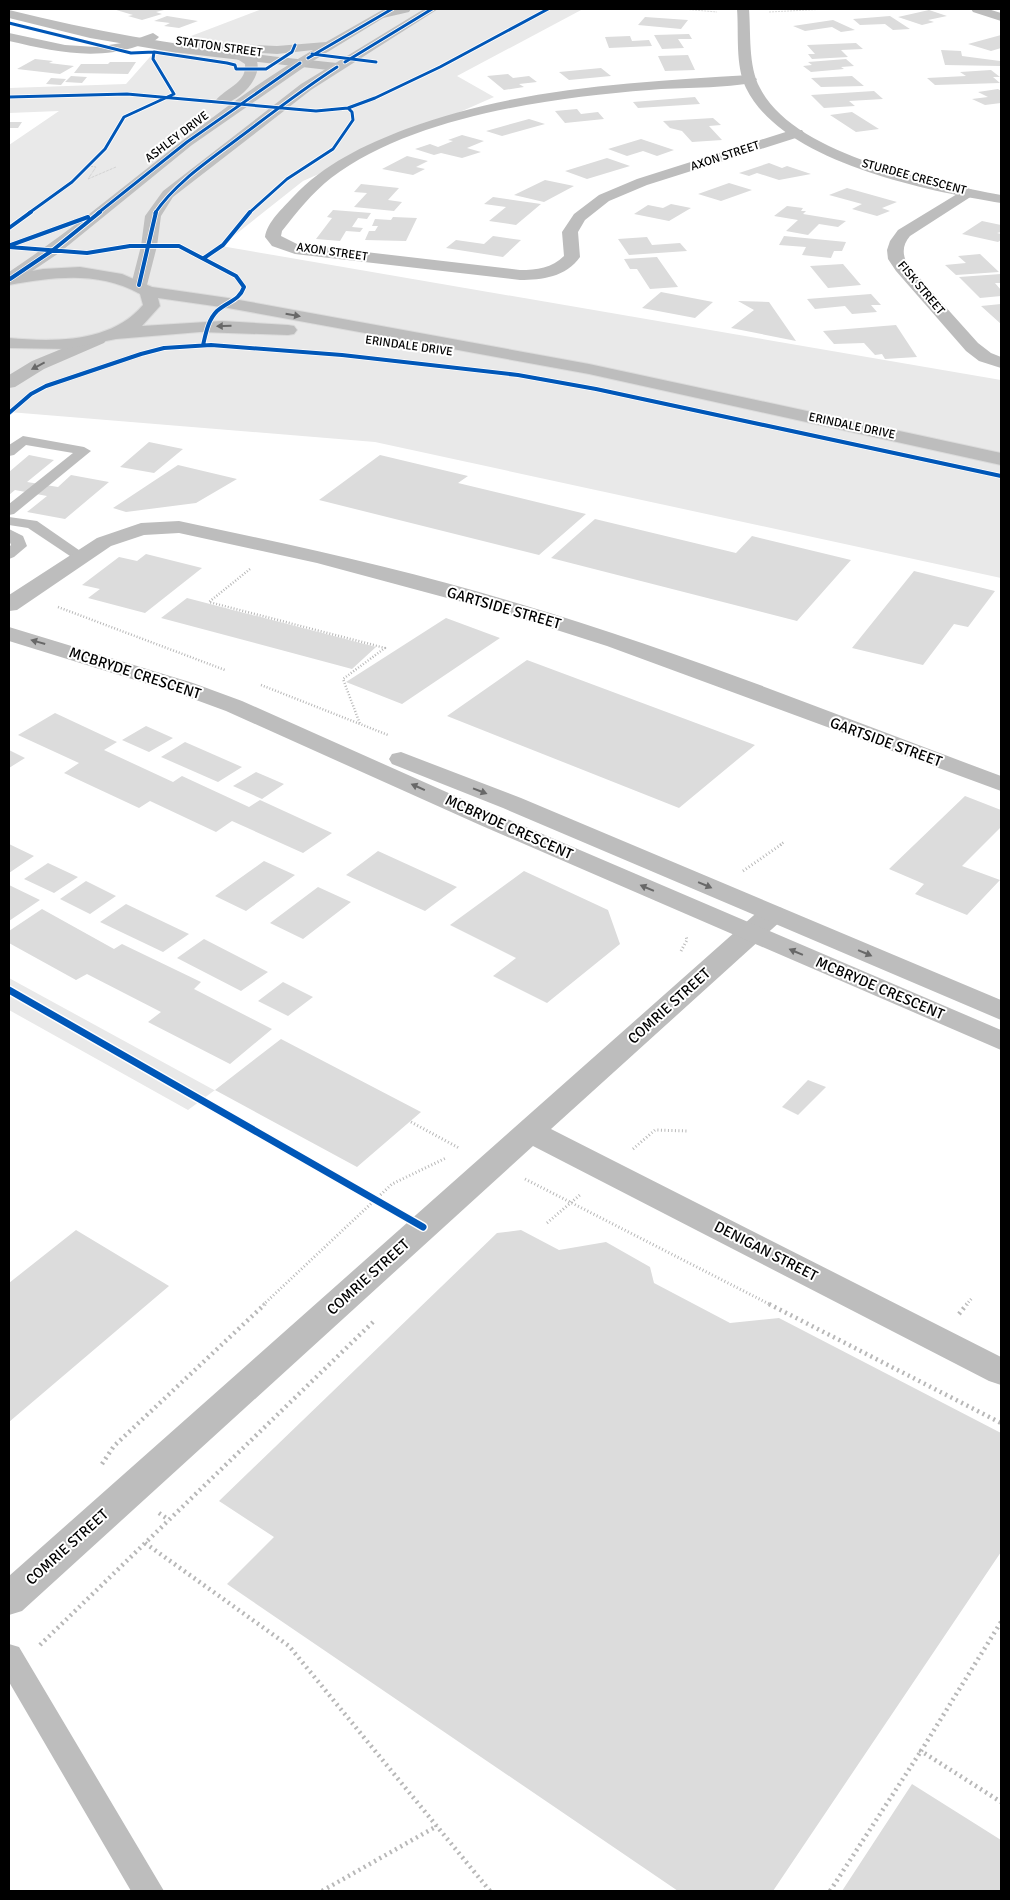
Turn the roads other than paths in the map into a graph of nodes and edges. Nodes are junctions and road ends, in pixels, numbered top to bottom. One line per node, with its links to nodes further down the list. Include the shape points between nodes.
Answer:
1 (24, 9): 10 (street, STATTON STREET)
2 (405, 9): 6 (street)
3 (432, 9): 16 (main road)
4 (743, 9): 17 (street, STURDEE CRESCENT)
5 (978, 9): 8 (street)
6 (388, 11): 12 (main road, ASHLEY DRIVE)
7 (9, 14): 11 (street, STATTON STREET)
8 (1001, 17)
9 (9, 37): 11 (street, STATTON STREET, via 89,53)
10 (152, 37): 11 (street, STATTON STREET); 13 (street, STATTON STREET)
11 (139, 43): 14 (street, STATTON STREET)
12 (334, 43): 13 (main road, via 293,50); 15 (main road, ASHLEY DRIVE)
13 (196, 45): 15 (street, STATTON STREET)
14 (240, 57): 15 (street, STATTON STREET); 19 (main road, via 251,62 252,71 240,88 190,123)
15 (304, 61): 16 (street, STATTON STREET); 19 (main road, ASHLEY DRIVE)
16 (341, 65): 23 (main road, via 288,100 168,194 153,216)
17 (750, 79): 18 (street, STURDEE CRESCENT, via 759,100 770,113); 18 (street, AXON STREET, via 592,90 497,106 444,121 373,148 340,166 301,196 274,230 273,237 295,249 520,276 545,273 565,266 572,257 570,232 579,218 604,198 642,182)
18 (797, 133): 20 (street, STURDEE CRESCENT, via 879,170)
19 (187, 142): 22 (main road, ASHLEY DRIVE)
20 (968, 193): 21 (street, STURDEE CRESCENT); 26 (street, FISK STREET, via 904,233 894,250 897,262 972,347)
21 (1001, 199)
22 (10, 280): 23 (street, ERINDALE DRIVE, via 69,273 98,274)
23 (143, 288): 24 (street, via 152,306 146,316 133,326); 28 (street, ERINDALE DRIVE, one-way to 28, via 589,369)
24 (105, 336): 25 (street, ERINDALE DRIVE, via 44,345); 27 (street, one-way to 27, via 38,365); 28 (street, ERINDALE DRIVE, one-way to 24, via 405,345 271,328 188,326)
25 (9, 343)
26 (1001, 363)
27 (9, 384)
28 (702, 394): 30 (street, ERINDALE DRIVE)
29 (9, 452): 31 (lane, via 23,440 84,450)
30 (1001, 459)
31 (9, 522): 32 (lane, via 19,546); 33 (lane, via 32,524)
32 (9, 554)
33 (81, 557): 34 (street, GARTSIDE STREET); 38 (street, GARTSIDE STREET, via 121,534 160,526 179,527 320,558 512,608 615,641)
34 (9, 605)
35 (9, 614): 37 (street, MCBRYDE CRESCENT, via 126,650)
36 (9, 634): 37 (street, MCBRYDE CRESCENT, one-way to 36)
37 (220, 693): 39 (street, MCBRYDE CRESCENT)
38 (1001, 784)
39 (762, 923): 40 (street, MCBRYDE CRESCENT, one-way to 40); 41 (street, MCBRYDE CRESCENT, one-way to 39); 42 (street, COMRIE STREET)
40 (1001, 1011)
41 (1001, 1041)
42 (530, 1131): 43 (street, DENIGAN STREET); 44 (street, COMRIE STREET)
43 (1001, 1372)
44 (9, 1599)
45 (13, 1663): 46 (lane)
46 (148, 1891)

